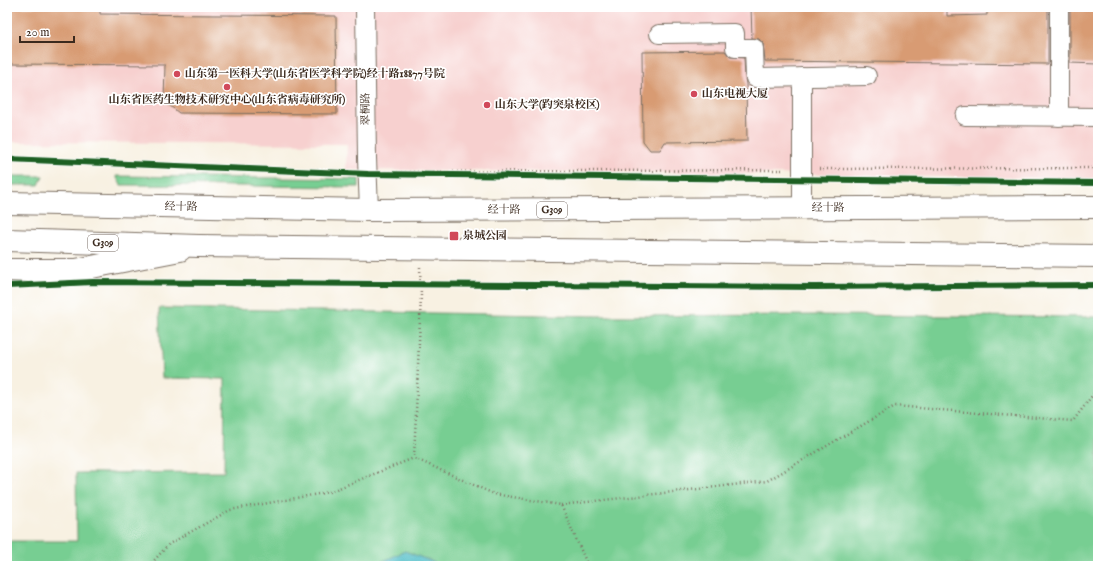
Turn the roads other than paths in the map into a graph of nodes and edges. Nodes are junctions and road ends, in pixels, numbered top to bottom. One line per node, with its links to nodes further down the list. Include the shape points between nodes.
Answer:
1 (365, 7): 12 (lane, 翠桐路)
2 (1059, 7): 7 (lane)
3 (659, 34): 5 (lane, via 735,33 735,48 754,48 755,78)
4 (867, 76): 5 (lane)
5 (802, 77): 11 (lane)
6 (965, 116): 7 (lane)
7 (1058, 116): 8 (lane)
8 (1098, 116)
9 (7, 203): 12 (main road, 经十路 / G309)
10 (1098, 207): 11 (main road, 经十路 / G309)
11 (802, 208): 12 (main road, 经十路 / G309)
12 (369, 210)
13 (7, 240): 14 (main road, G309)
14 (199, 246): 15 (main road, G309); 16 (main road, via 76,270)
15 (1098, 256)
16 (7, 270)

